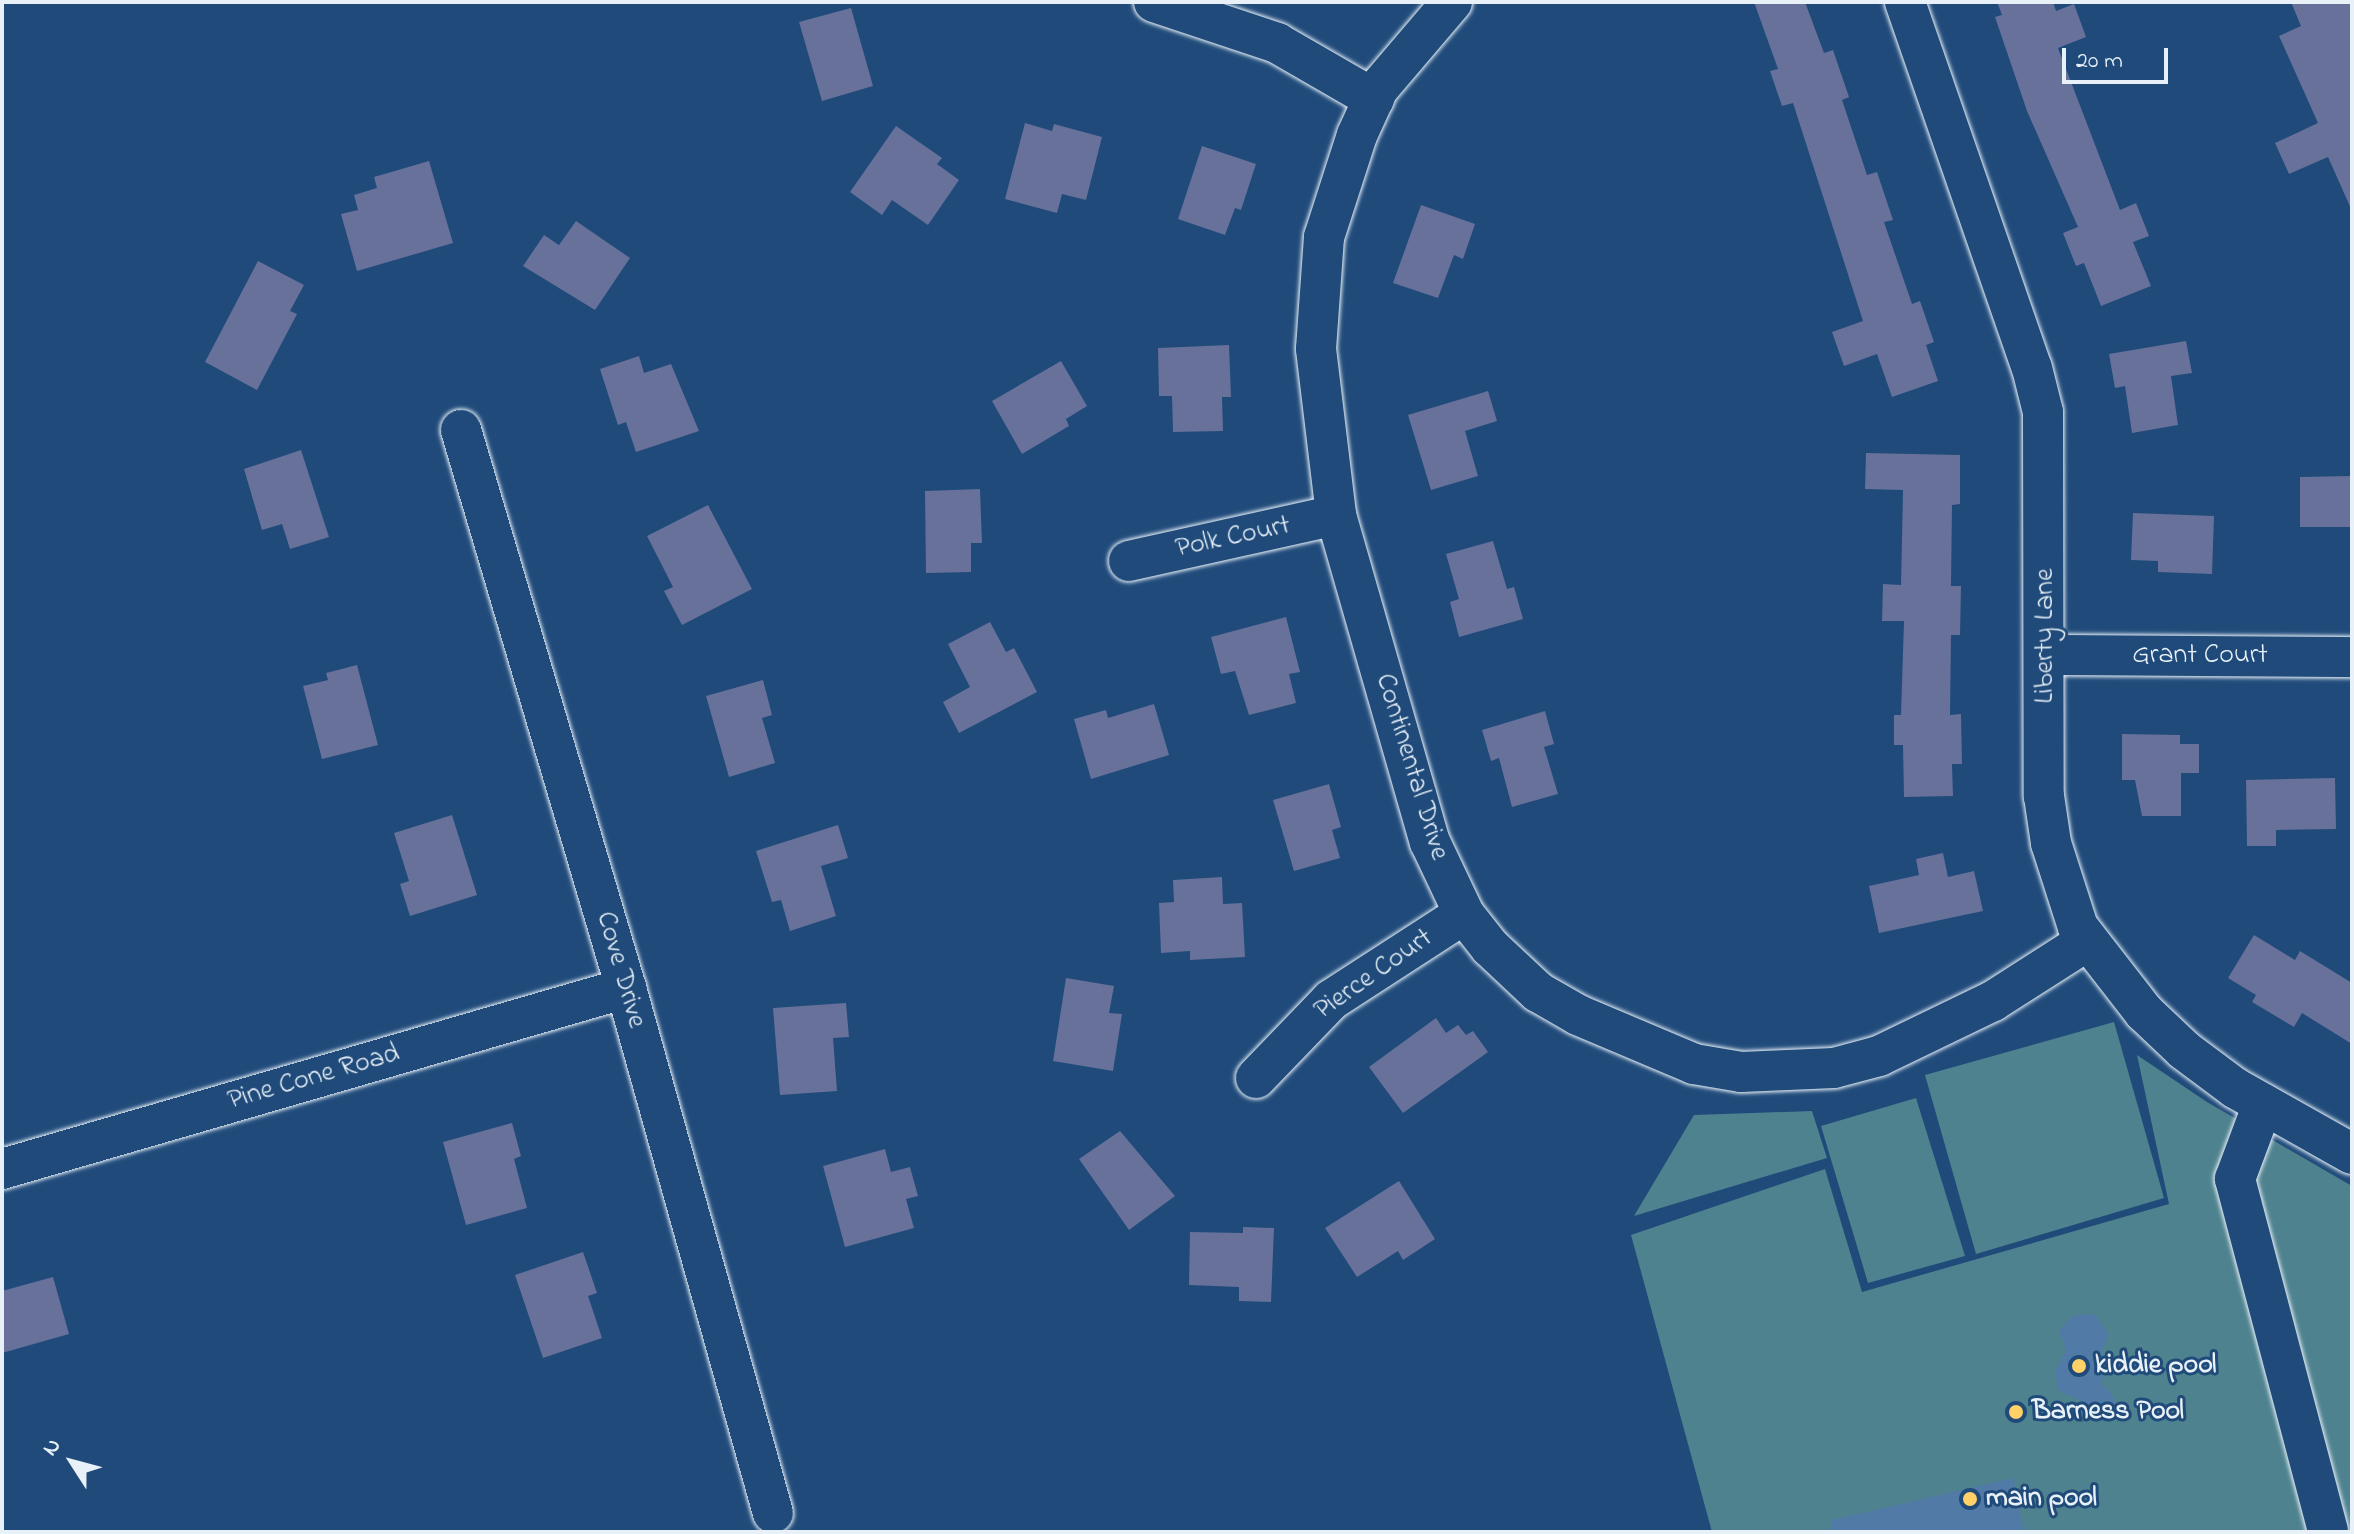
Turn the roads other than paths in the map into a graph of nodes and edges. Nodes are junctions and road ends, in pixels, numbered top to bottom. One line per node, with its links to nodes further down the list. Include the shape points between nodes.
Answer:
1 (1154, 2): 4 (street, via 1277,43)
2 (1452, 2): 4 (street, Continental Drive, via 1403,56)
3 (1905, 2): 8 (street, Liberty Lane, via 2043,412)
4 (1374, 99): 6 (street, Continental Drive, via 1340,182 1324,237 1316,293 1316,349)
5 (461, 430): 12 (street, Cove Drive)
6 (1336, 515): 7 (street, Polk Court); 10 (street, Continental Drive, via 1430,842)
7 (1129, 561)
8 (2047, 655): 9 (street, Grant Court); 11 (street, Liberty Lane, via 2044,796 2064,888)
9 (2352, 657)
10 (1464, 914): 11 (street, Continental Drive, via 1538,992 1578,1015 1694,1064 1741,1072 1834,1068 1879,1056 1993,1001); 13 (street, Pierce Court, via 1331,1000)
11 (2087, 941): 14 (street, Liberty Lane, via 2174,1041)
12 (626, 988): 16 (street, Pine Cone Road); 17 (street, Cove Drive)
13 (1256, 1078)
14 (2263, 1104): 15 (street, Liberty Lane); 18 (street, via 2235,1179)
15 (2352, 1154)
16 (2, 1169)
17 (773, 1513)
18 (2328, 1532)

